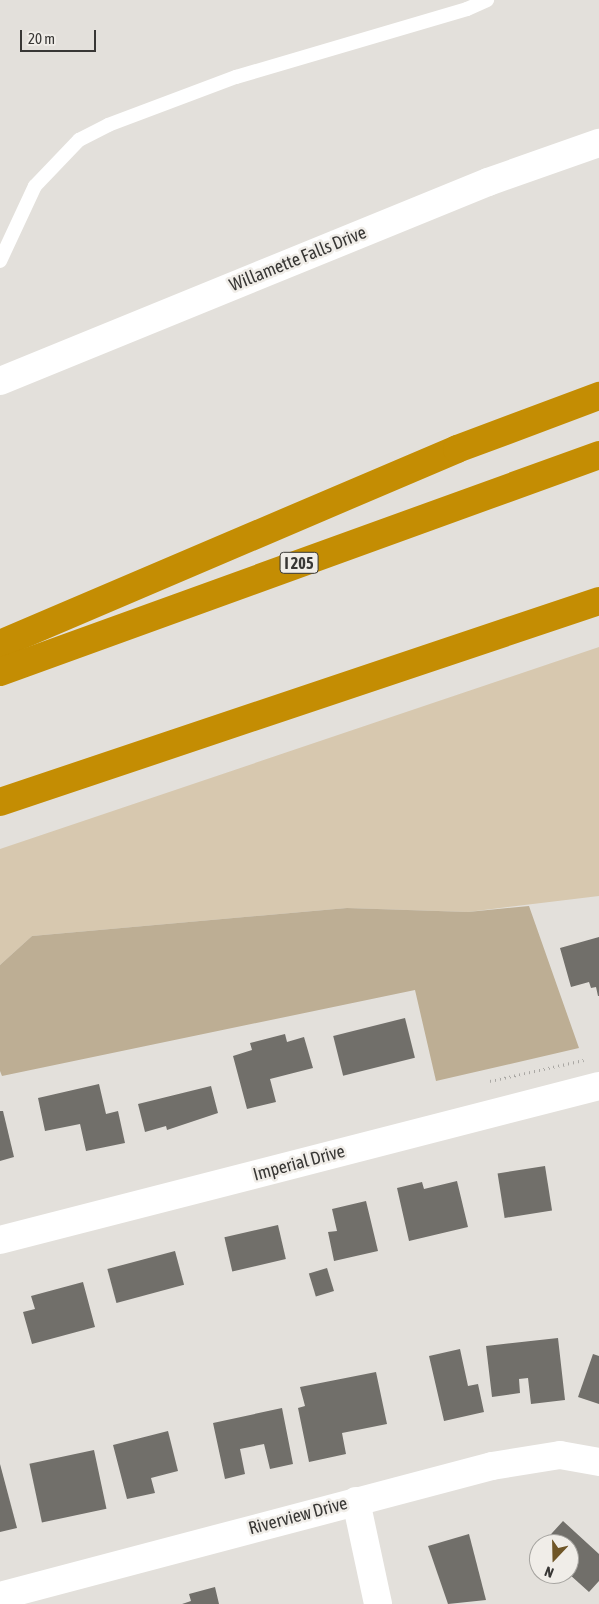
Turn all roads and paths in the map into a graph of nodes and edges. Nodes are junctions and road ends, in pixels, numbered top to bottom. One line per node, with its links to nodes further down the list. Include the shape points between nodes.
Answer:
1 (487, 0): 3 (lane, via 467,10 236,77 108,125 79,140 35,186)
2 (599, 143): 4 (street, Willamette Falls Drive, via 461,193)
3 (0, 261)
4 (0, 381)
5 (599, 396): 8 (highway, via 458,449)
6 (599, 455): 9 (highway, I 205)
7 (599, 601): 10 (highway)
8 (0, 644)
9 (0, 672)
10 (0, 802)
11 (590, 1059): 12 (path)
12 (490, 1081)
13 (599, 1086): 14 (street, Imperial Drive)
14 (0, 1240)
15 (599, 1462): 16 (street, Riverview Drive, via 560,1454 532,1458)
16 (356, 1501): 17 (street, Riverview Drive); 18 (street)
17 (0, 1596)
18 (378, 1604)

